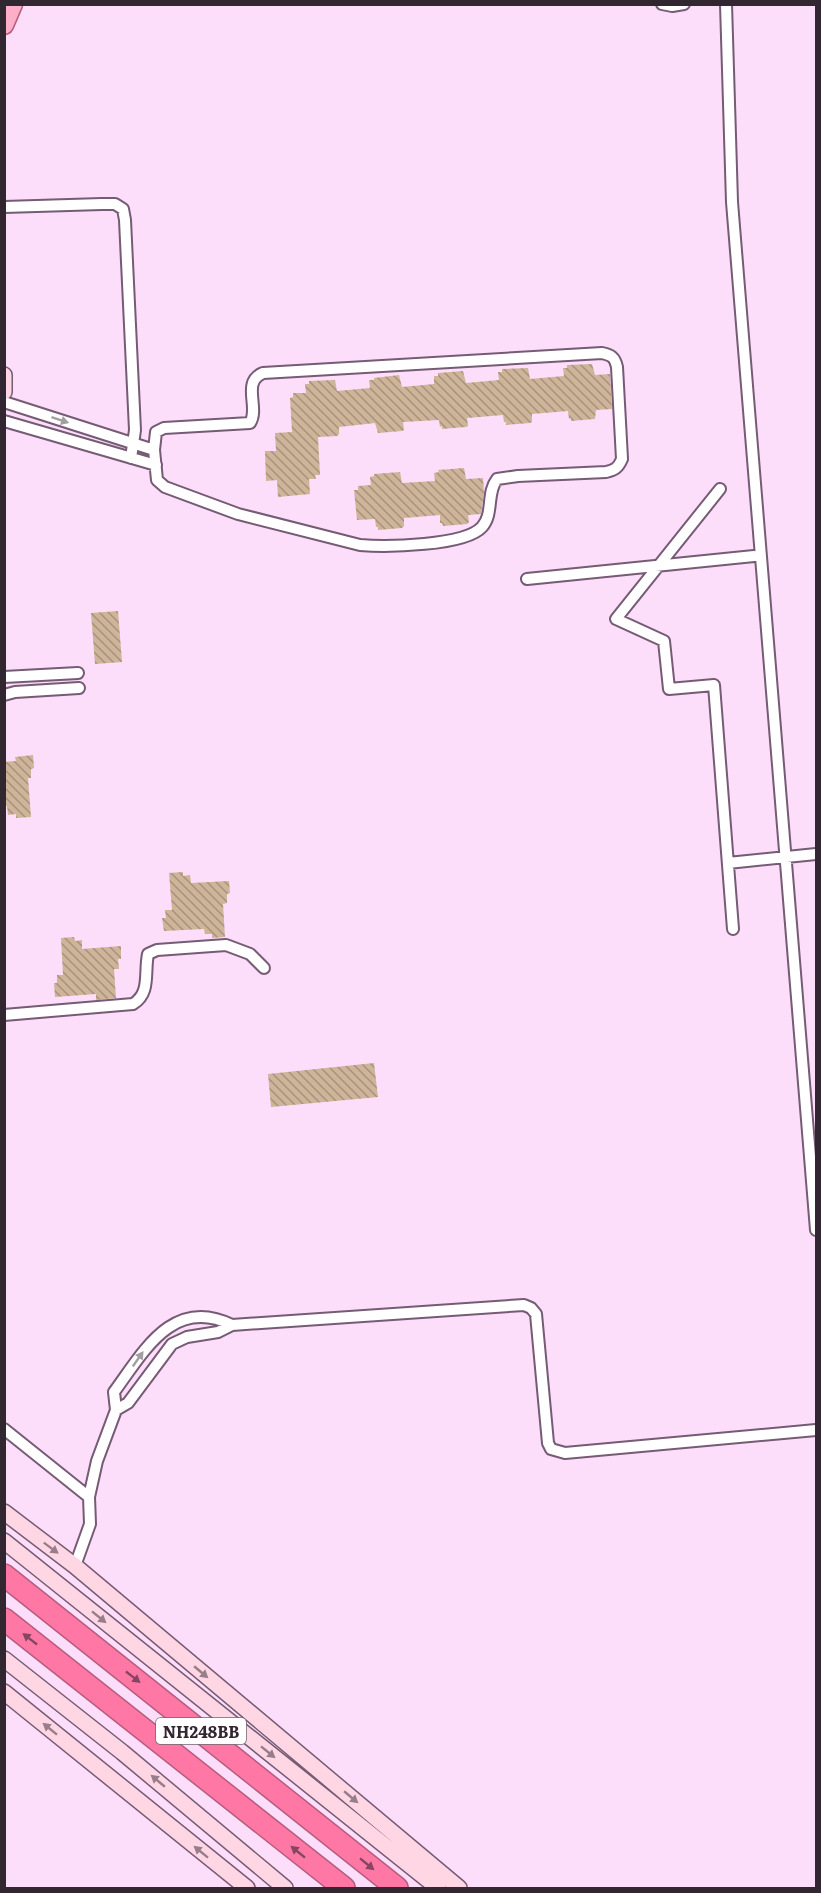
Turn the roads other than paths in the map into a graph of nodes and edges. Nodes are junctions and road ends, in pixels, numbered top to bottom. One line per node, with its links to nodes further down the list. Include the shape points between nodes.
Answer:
1 (14, 4): 5 (main road)
2 (662, 4): 3 (street)
3 (684, 4)
4 (726, 4): 24 (street, via 732,202)
5 (4, 25)
6 (4, 207): 11 (street, via 115,204 123,209)
7 (4, 375): 8 (main road)
8 (4, 392)
9 (4, 402): 11 (street, one-way to 11)
10 (4, 421): 13 (street)
11 (134, 444): 12 (street); 13 (street)
12 (154, 450): 14 (street); 14 (street, via 156,432 164,428 250,423 252,381 263,373 602,353 610,354 617,367 622,459 619,466 606,472 497,479 482,528 452,541 360,545 238,514 161,485)
13 (130, 458): 14 (street)
14 (156, 465)
15 (720, 489): 17 (street)
16 (754, 556): 17 (street)
17 (658, 566): 18 (street); 25 (street, via 616,619 664,641 669,689 714,685)
18 (527, 579)
19 (78, 673): 20 (street)
20 (4, 677)
21 (79, 688): 22 (street)
22 (4, 695)
23 (816, 854): 24 (street)
24 (786, 857): 25 (street); 29 (street)
25 (728, 862): 26 (street)
26 (733, 929)
27 (264, 968): 28 (street, via 250,954 226,945 157,950 148,954 144,993 133,1004)
28 (4, 1016)
29 (816, 1230)
30 (232, 1325): 31 (street, via 172,1344 128,1403); 31 (street, one-way to 30, via 114,1392 149,1344 166,1329 200,1317 217,1318); 33 (street, via 524,1305 536,1314 551,1449 565,1453)
31 (116, 1410): 34 (street)
32 (4, 1429): 34 (street)
33 (816, 1430)
34 (89, 1497): 37 (street, via 90,1524)
35 (4, 1512): 37 (main road, one-way to 37)
36 (4, 1541): 48 (main road, one-way to 48)
37 (75, 1566): 49 (main road, one-way to 49)
38 (4, 1575): 47 (highway, NH248BB, one-way to 47)
39 (4, 1619): 46 (highway, NH248BB, one-way to 39)
40 (4, 1659): 42 (main road, one-way to 40)
41 (4, 1692): 43 (main road, one-way to 41)
42 (191, 1809): 43 (main road); 45 (main road)
43 (151, 1811): 44 (main road, one-way to 43)
44 (247, 1888)
45 (285, 1888)
46 (344, 1888)
47 (398, 1888)
48 (438, 1888)
49 (459, 1888)

